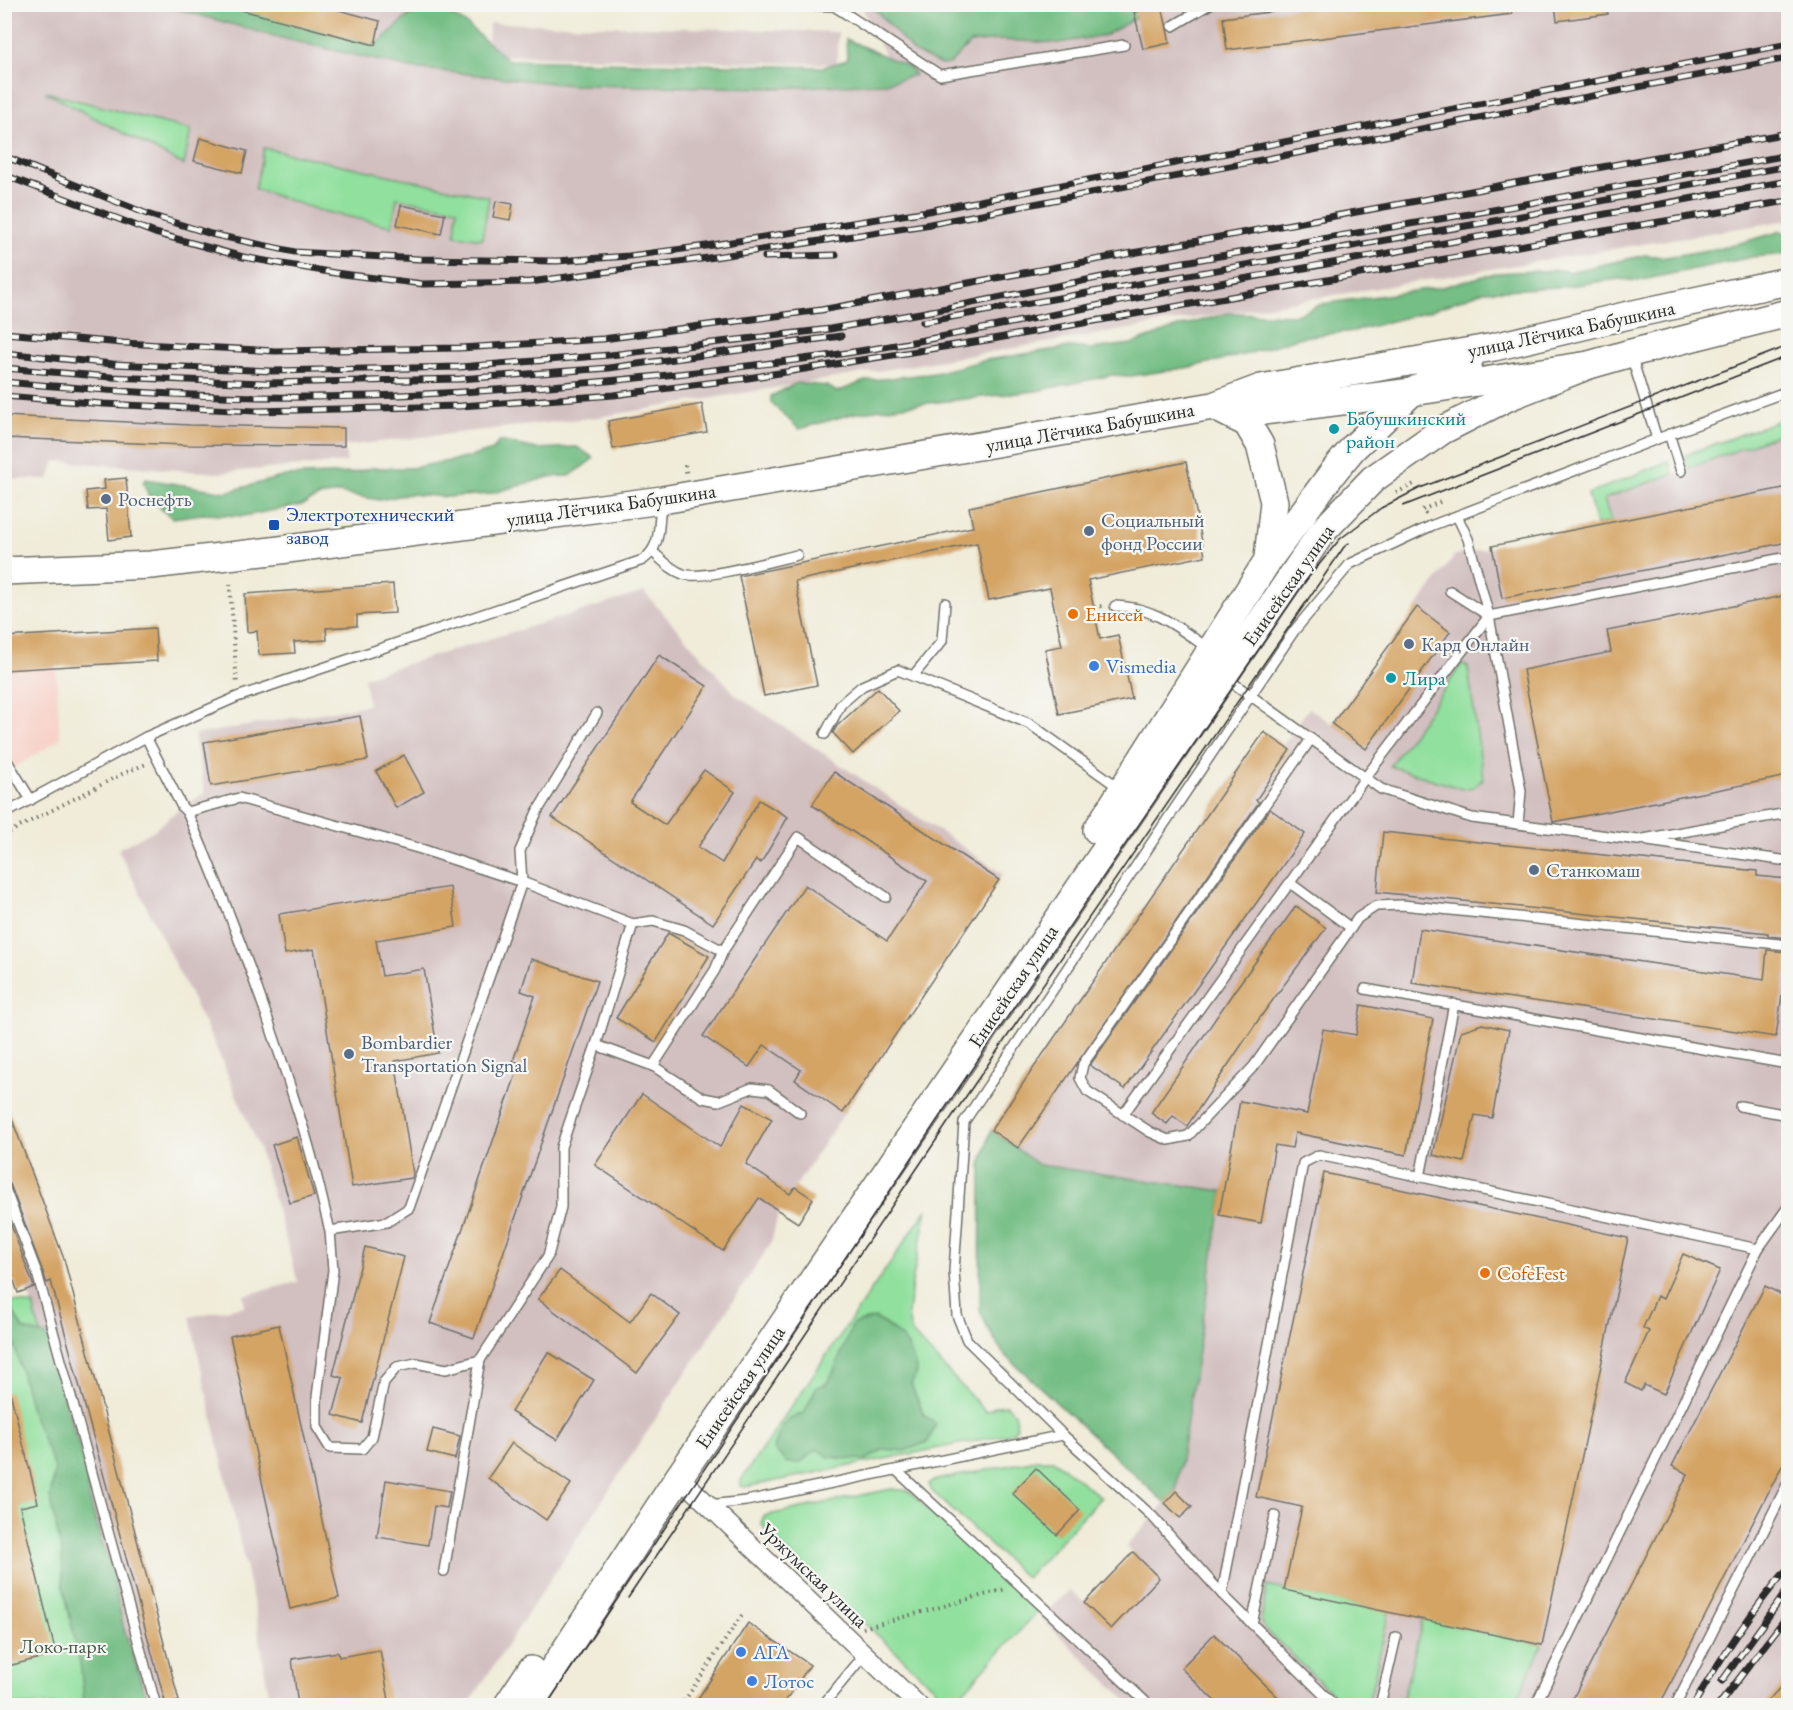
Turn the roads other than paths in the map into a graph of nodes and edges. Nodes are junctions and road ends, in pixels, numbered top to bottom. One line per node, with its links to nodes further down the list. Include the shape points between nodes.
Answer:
1 (777, 4): 3 (lane)
2 (1210, 4): 4 (lane)
3 (834, 5): 5 (lane, via 940,75)
4 (1173, 26)
5 (1124, 45)
6 (1788, 281): 8 (main road, улица Лётчика Бабушкина)
7 (1788, 313): 9 (main road, улица Лётчика Бабушкина)
8 (1494, 347): 12 (main road, Енисейская улица); 13 (main road, улица Лётчика Бабушкина, via 1261,388)
9 (1630, 353): 10 (main road, улица Лётчика Бабушкина); 15 (lane)
10 (1589, 365): 12 (main road, улица Лётчика Бабушкина); 30 (main road, Енисейская улица, via 1508,397 1443,430 1373,478 1322,532)
11 (1788, 391): 14 (lane)
12 (1412, 392): 13 (main road, улица Лётчика Бабушкина, via 1263,411); 22 (main road, Енисейская улица, via 1340,463)
13 (1213, 406): 17 (main road, улица Лётчика Бабушкина); 22 (main road, via 1247,423 1260,445 1274,502)
14 (1669, 434): 15 (lane); 16 (lane)
15 (1657, 439): 18 (lane)
16 (1681, 471)
17 (662, 500): 19 (lane); 23 (main road, улица Лётчика Бабушкина, via 151,565)
18 (1457, 516): 27 (lane, via 1468,539); 31 (lane, via 1350,564 1294,631)
19 (653, 552): 20 (lane, via 684,575 714,574); 34 (lane, via 632,564 237,697)
20 (797, 555)
21 (1788, 557): 27 (lane)
22 (1268, 560): 28 (main road, Енисейская улица)
23 (4, 571)
24 (1450, 591): 27 (lane)
25 (945, 603): 29 (lane, via 942,641)
26 (1115, 606): 28 (lane, via 1156,614)
27 (1489, 616): 37 (lane); 43 (lane, via 1521,791)
28 (1211, 651): 38 (main road, Енисейская улица)
29 (913, 676): 33 (lane, via 898,670 862,686 841,704); 38 (lane, via 1030,724)
30 (1224, 676): 31 (lane); 71 (main road, Енисейская улица)
31 (1251, 695): 35 (lane); 69 (lane, via 964,1122 954,1260 957,1315 967,1340)
32 (597, 713): 46 (lane, via 537,812 520,851)
33 (825, 734)
34 (146, 737): 39 (lane); 40 (lane)
35 (1311, 739): 37 (lane); 61 (lane, via 1083,1064 1080,1078 1087,1091)
36 (4, 756): 39 (lane)
37 (1365, 778): 43 (lane, via 1381,789 1472,818); 47 (lane)
38 (1123, 790): 81 (main road, Енисейская улица)
39 (31, 800): 42 (lane)
40 (187, 812): 46 (lane, via 239,798); 66 (lane, via 255,980 302,1122)
41 (1788, 813): 44 (lane)
42 (4, 814)
43 (1518, 824): 44 (lane)
44 (1638, 840): 45 (lane)
45 (1788, 861)
46 (522, 882): 49 (lane); 66 (lane, via 409,1208 387,1222)
47 (1290, 883): 50 (lane); 61 (lane)
48 (886, 897): 52 (lane, via 798,837)
49 (633, 924): 52 (lane, via 653,921 684,930); 55 (lane)
50 (1351, 928): 51 (lane, via 1376,906 1402,905); 61 (lane, via 1254,1066 1188,1136 1168,1140)
51 (1788, 945)
52 (723, 951): 58 (lane, via 715,970)
53 (1365, 989): 54 (lane)
54 (1454, 1004): 57 (lane); 63 (lane)
55 (596, 1045): 58 (lane); 68 (lane, via 561,1146 561,1207 548,1256)
56 (1788, 1047): 57 (lane)
57 (1787, 1064)
58 (653, 1066): 60 (lane, via 703,1098 718,1101 752,1088 769,1090)
59 (1740, 1106): 62 (lane)
60 (800, 1113)
61 (1123, 1115)
62 (1788, 1115)
63 (1420, 1177): 67 (lane); 76 (lane, via 1319,1155 1304,1163)
64 (4, 1186): 80 (lane, via 37,1273)
65 (1788, 1207): 67 (lane)
66 (330, 1231): 68 (lane, via 333,1269 317,1397 317,1427 330,1448 362,1449 372,1437 384,1382 397,1367 416,1363 446,1369)
67 (1758, 1249): 88 (lane)
68 (480, 1360): 75 (lane)
69 (1063, 1436): 70 (lane); 76 (lane, via 1153,1517)
70 (896, 1470): 73 (lane, via 746,1501); 85 (lane)
71 (678, 1477): 73 (street, Уржумская улица); 82 (main road, Енисейская улица)
72 (1788, 1483): 89 (lane)
73 (708, 1505): 79 (street, Уржумская улица)
74 (1275, 1516): 77 (lane)
75 (444, 1571)
76 (1222, 1594): 77 (lane)
77 (1252, 1624): 86 (lane)
78 (1396, 1637): 87 (lane)
79 (865, 1654): 83 (lane); 84 (street, Уржумская улица)
80 (156, 1706)
81 (507, 1706)
82 (529, 1706)
83 (822, 1706)
84 (919, 1706)
85 (1150, 1706)
86 (1335, 1706)
87 (1380, 1706)
88 (1535, 1706)
89 (1675, 1706)

